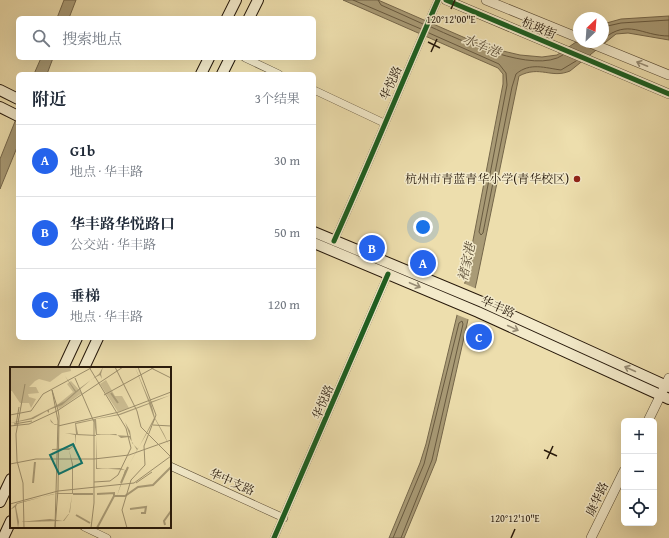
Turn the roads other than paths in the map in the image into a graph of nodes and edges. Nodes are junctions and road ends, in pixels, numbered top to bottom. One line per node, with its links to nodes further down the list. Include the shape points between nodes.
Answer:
1 (236, 0): 6 (main road)
2 (258, 0): 7 (main road)
3 (438, 0): 23 (street, 华悦路)
4 (446, 0): 19 (street, 杭玻街)
5 (486, 0): 8 (street, 杭玻街)
6 (228, 16)
7 (250, 16)
8 (573, 36)
9 (603, 48): 16 (street, one-way to 9)
10 (208, 60): 13 (main road)
11 (229, 60): 14 (main road)
12 (249, 60): 15 (street)
13 (202, 72)
14 (223, 72)
15 (275, 72)
16 (669, 75)
17 (0, 90): 20 (main road)
18 (316, 91): 23 (street)
19 (669, 94)
20 (16, 97)
21 (0, 107): 22 (main road)
22 (14, 114)
23 (384, 123): 25 (street, 华悦路, via 370,162)
24 (316, 233): 25 (main road, 华丰路)
25 (334, 241): 28 (main road, 华丰路, via 458,292)
26 (316, 245): 27 (main road, 华丰路)
27 (388, 274): 28 (main road, 华丰路, one-way to 28, via 454,302); 40 (street, 华悦路)
28 (480, 307): 33 (main road, 华丰路, one-way to 28); 34 (main road, 华丰路, one-way to 34)
29 (76, 340): 31 (main road)
30 (97, 340): 32 (main road)
31 (63, 367)
32 (84, 367)
33 (668, 383): 34 (street)
34 (665, 397): 35 (street)
35 (650, 418)
36 (171, 466): 40 (street, 华中支路)
37 (621, 477): 46 (street, 康华路)
38 (7, 485): 39 (main road)
39 (0, 502)
40 (284, 518): 45 (street, 华悦路)
41 (10, 523): 43 (main road)
42 (86, 528): 44 (street)
43 (3, 538)
44 (107, 538)
45 (274, 538)
46 (591, 538)

